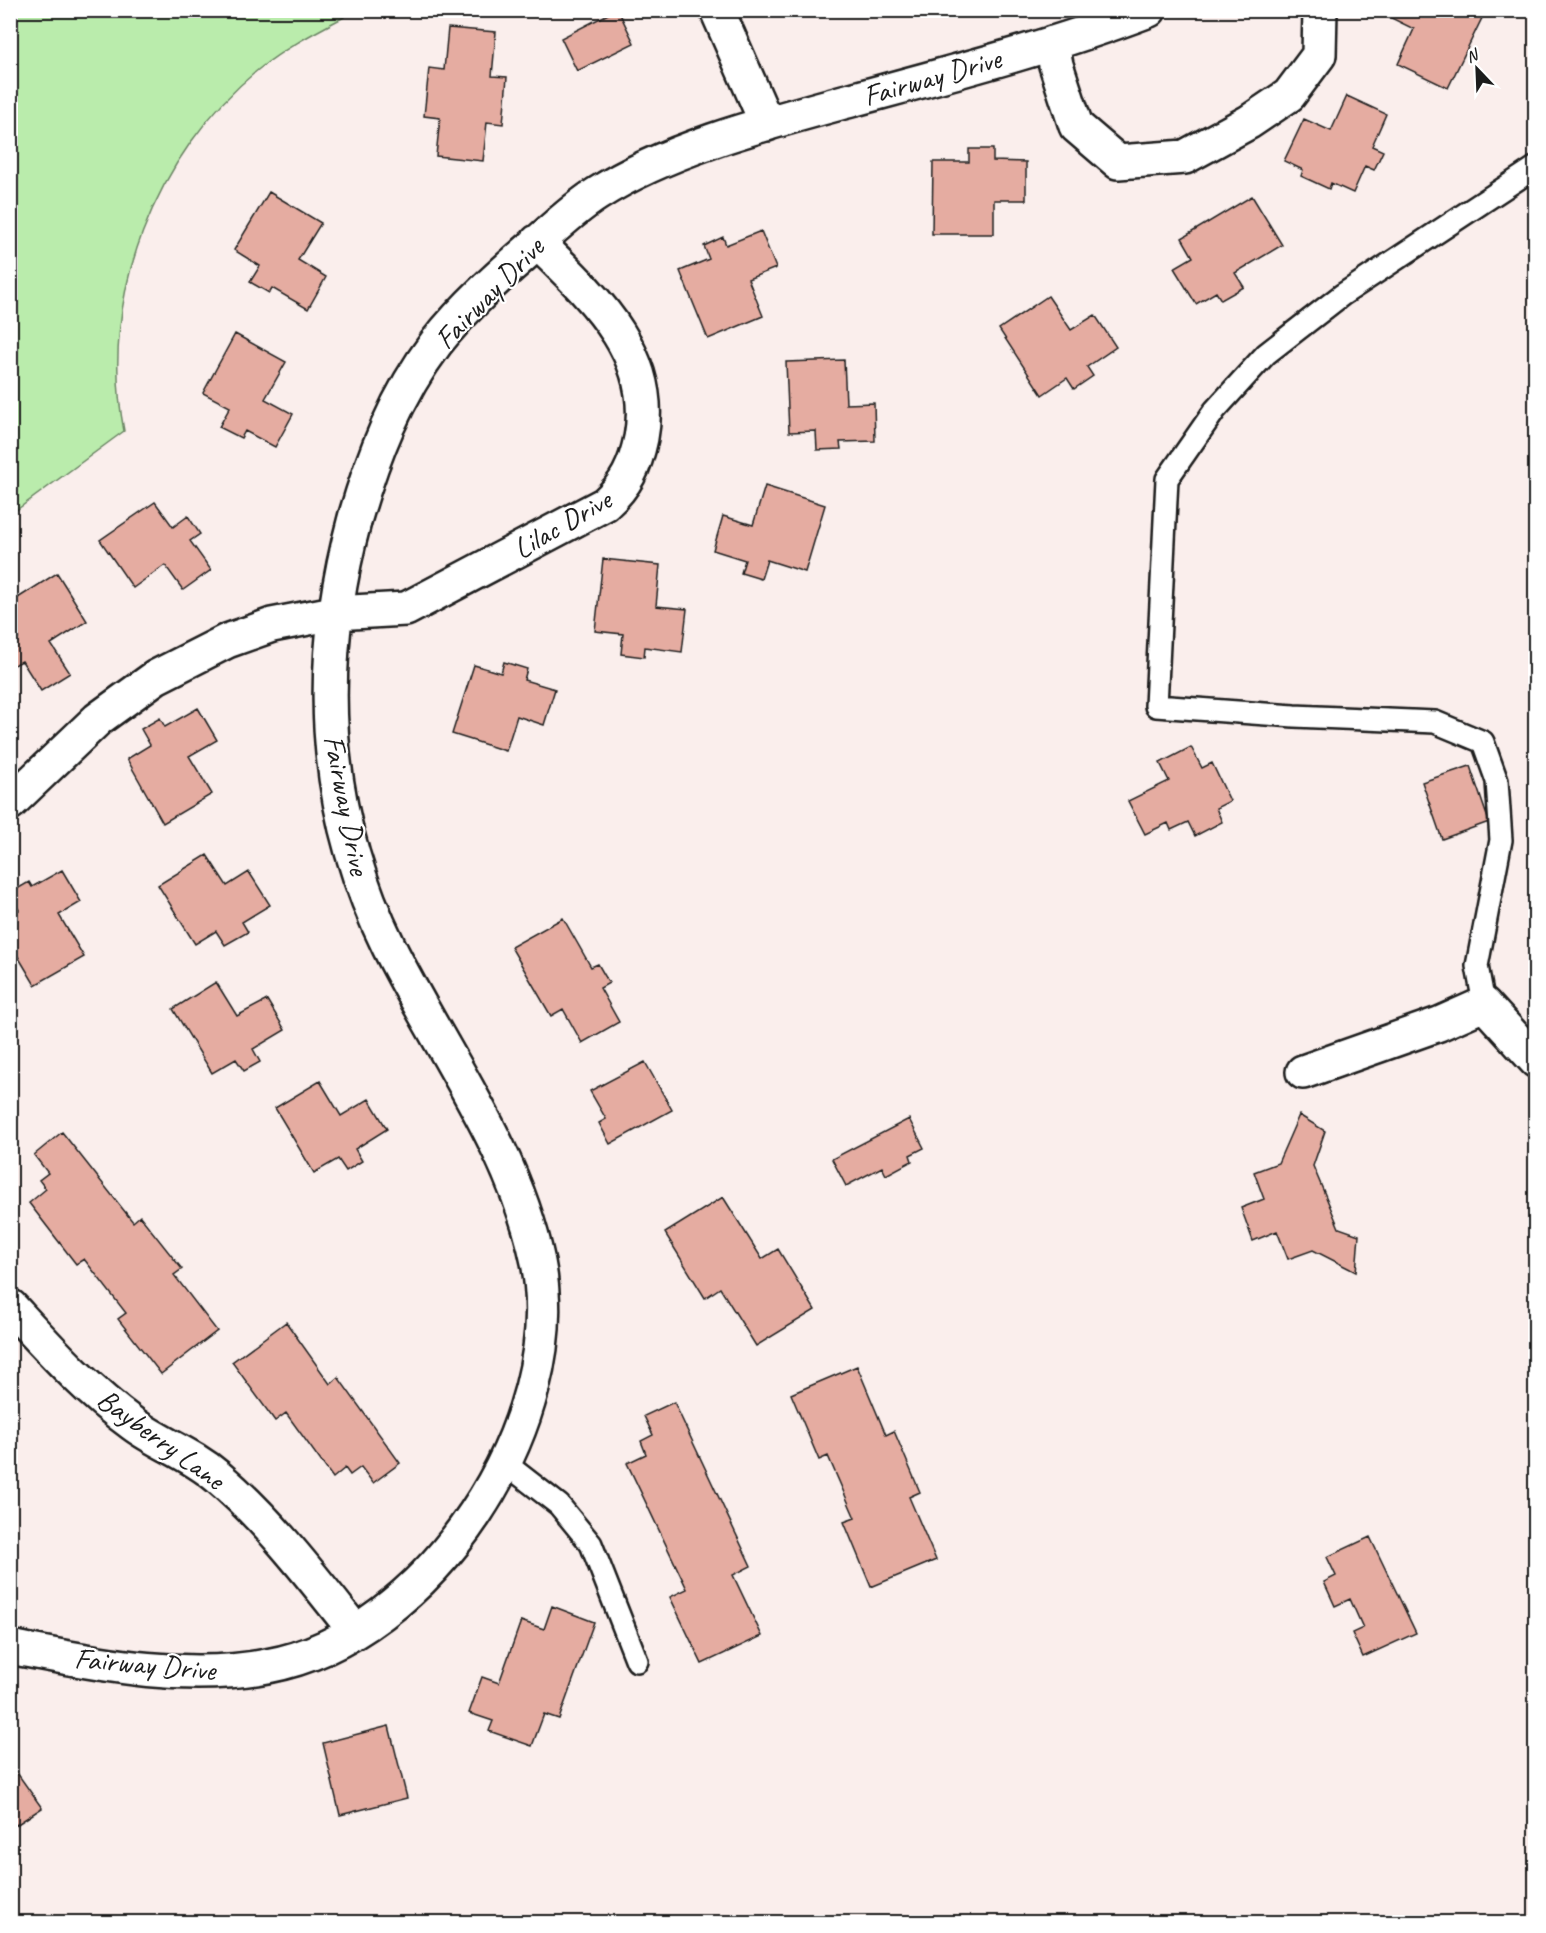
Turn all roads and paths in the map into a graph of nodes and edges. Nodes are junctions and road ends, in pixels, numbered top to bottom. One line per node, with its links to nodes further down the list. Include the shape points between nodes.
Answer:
1 (717, 10): 5 (street)
2 (1149, 10): 4 (street, Fairway Drive)
3 (1320, 10): 4 (street, via 1318,55 1289,95 1185,157 1118,162 1076,126)
4 (1052, 43): 5 (street, Fairway Drive)
5 (767, 124): 7 (street, Fairway Drive, via 636,172 599,193)
6 (1536, 167): 10 (lane, via 1342,295 1266,354 1215,410 1167,479 1156,706 1435,722 1482,742 1497,781 1501,840 1477,966)
7 (537, 242): 8 (street, Fairway Drive, via 459,316 434,346 395,409 369,471); 8 (street, Lilac Drive, via 603,310 638,369 642,432 632,471 623,488 605,504 406,609)
8 (334, 613): 9 (street, Lilac Drive, via 272,625 227,641 156,677 98,719); 14 (street, Fairway Drive, via 328,685 334,760 340,802 362,885 389,947 501,1156 520,1202 537,1261 543,1328 538,1365 519,1432)
9 (10, 803)
10 (1484, 1004): 11 (street); 12 (street, via 1439,1024)
11 (1536, 1061)
12 (1303, 1071)
13 (10, 1306): 15 (street, Bayberry Lane, via 104,1401 219,1477 274,1534)
14 (505, 1463): 15 (street, Fairway Drive, via 466,1527 439,1560); 17 (lane, via 559,1505 591,1544)
15 (355, 1631): 16 (street, Fairway Drive, via 306,1657 270,1666 197,1673 122,1666)
16 (10, 1647)
17 (637, 1661)

